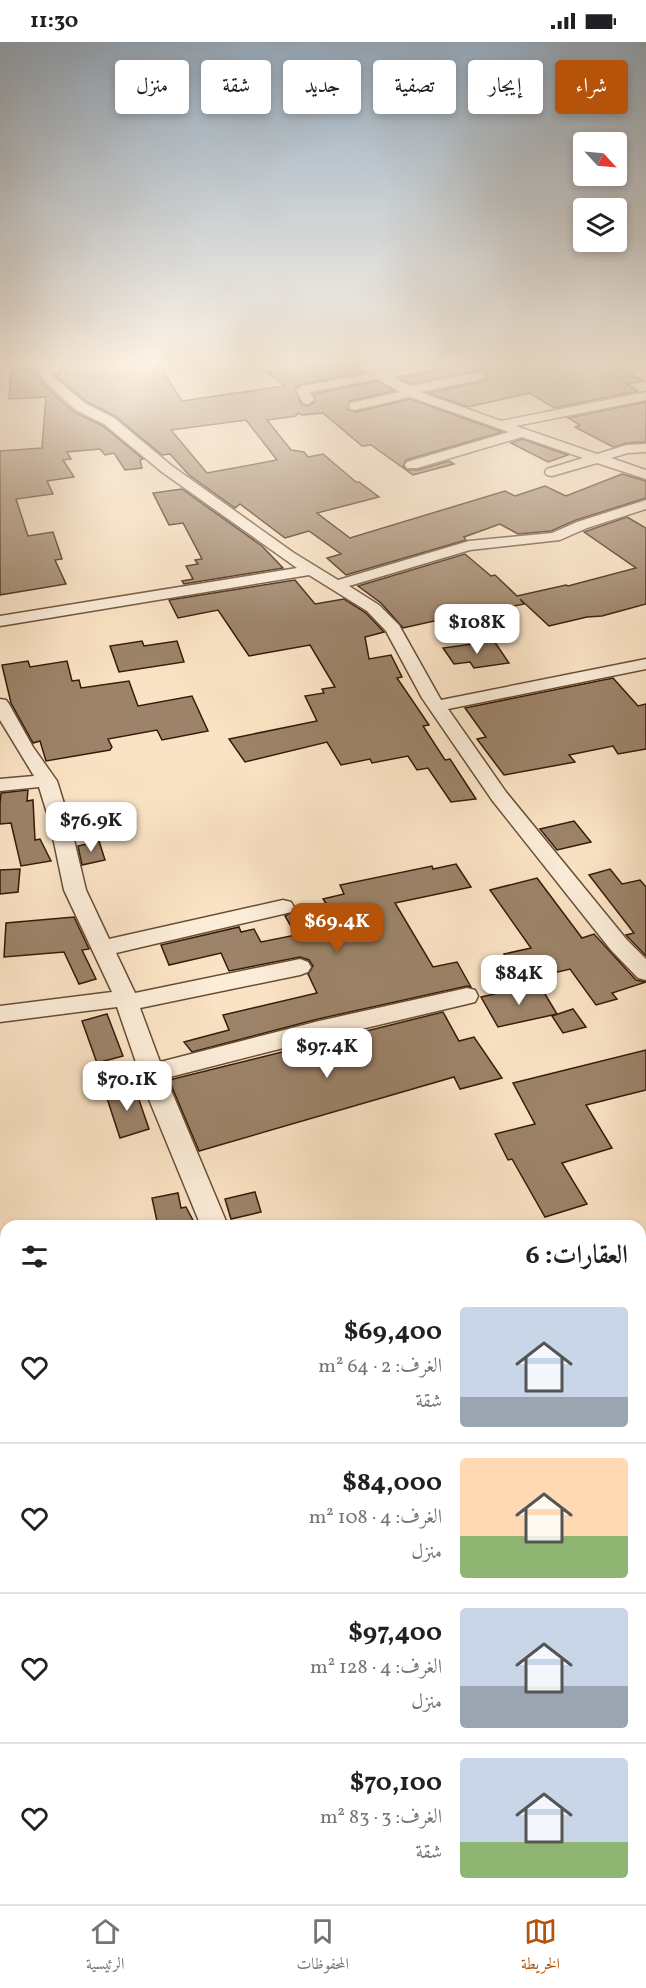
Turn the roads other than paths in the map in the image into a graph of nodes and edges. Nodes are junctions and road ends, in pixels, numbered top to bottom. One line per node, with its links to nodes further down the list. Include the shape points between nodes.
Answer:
1 (148, 453): 10 (street)
2 (453, 453): 6 (street)
3 (582, 453): 5 (street)
4 (614, 453): 5 (street)
5 (597, 458): 7 (street); 8 (street)
6 (412, 465)
7 (552, 472)
8 (646, 475)
9 (646, 504): 11 (street, via 555,537 469,546)
10 (313, 570): 11 (street); 12 (street)
11 (337, 585): 15 (street, via 372,608 393,629)
12 (0, 621)
13 (646, 664): 15 (street)
14 (0, 704): 16 (street)
15 (437, 706): 21 (street, via 499,796 619,945)
16 (47, 781): 17 (street); 19 (street, via 75,890)
17 (0, 784)
18 (283, 907): 19 (street)
19 (103, 948): 23 (street)
20 (300, 967): 23 (street)
21 (646, 972)
22 (467, 996): 25 (street)
23 (126, 1000): 24 (street); 25 (street)
24 (0, 1014)
25 (152, 1073): 26 (street)
26 (213, 1220)

